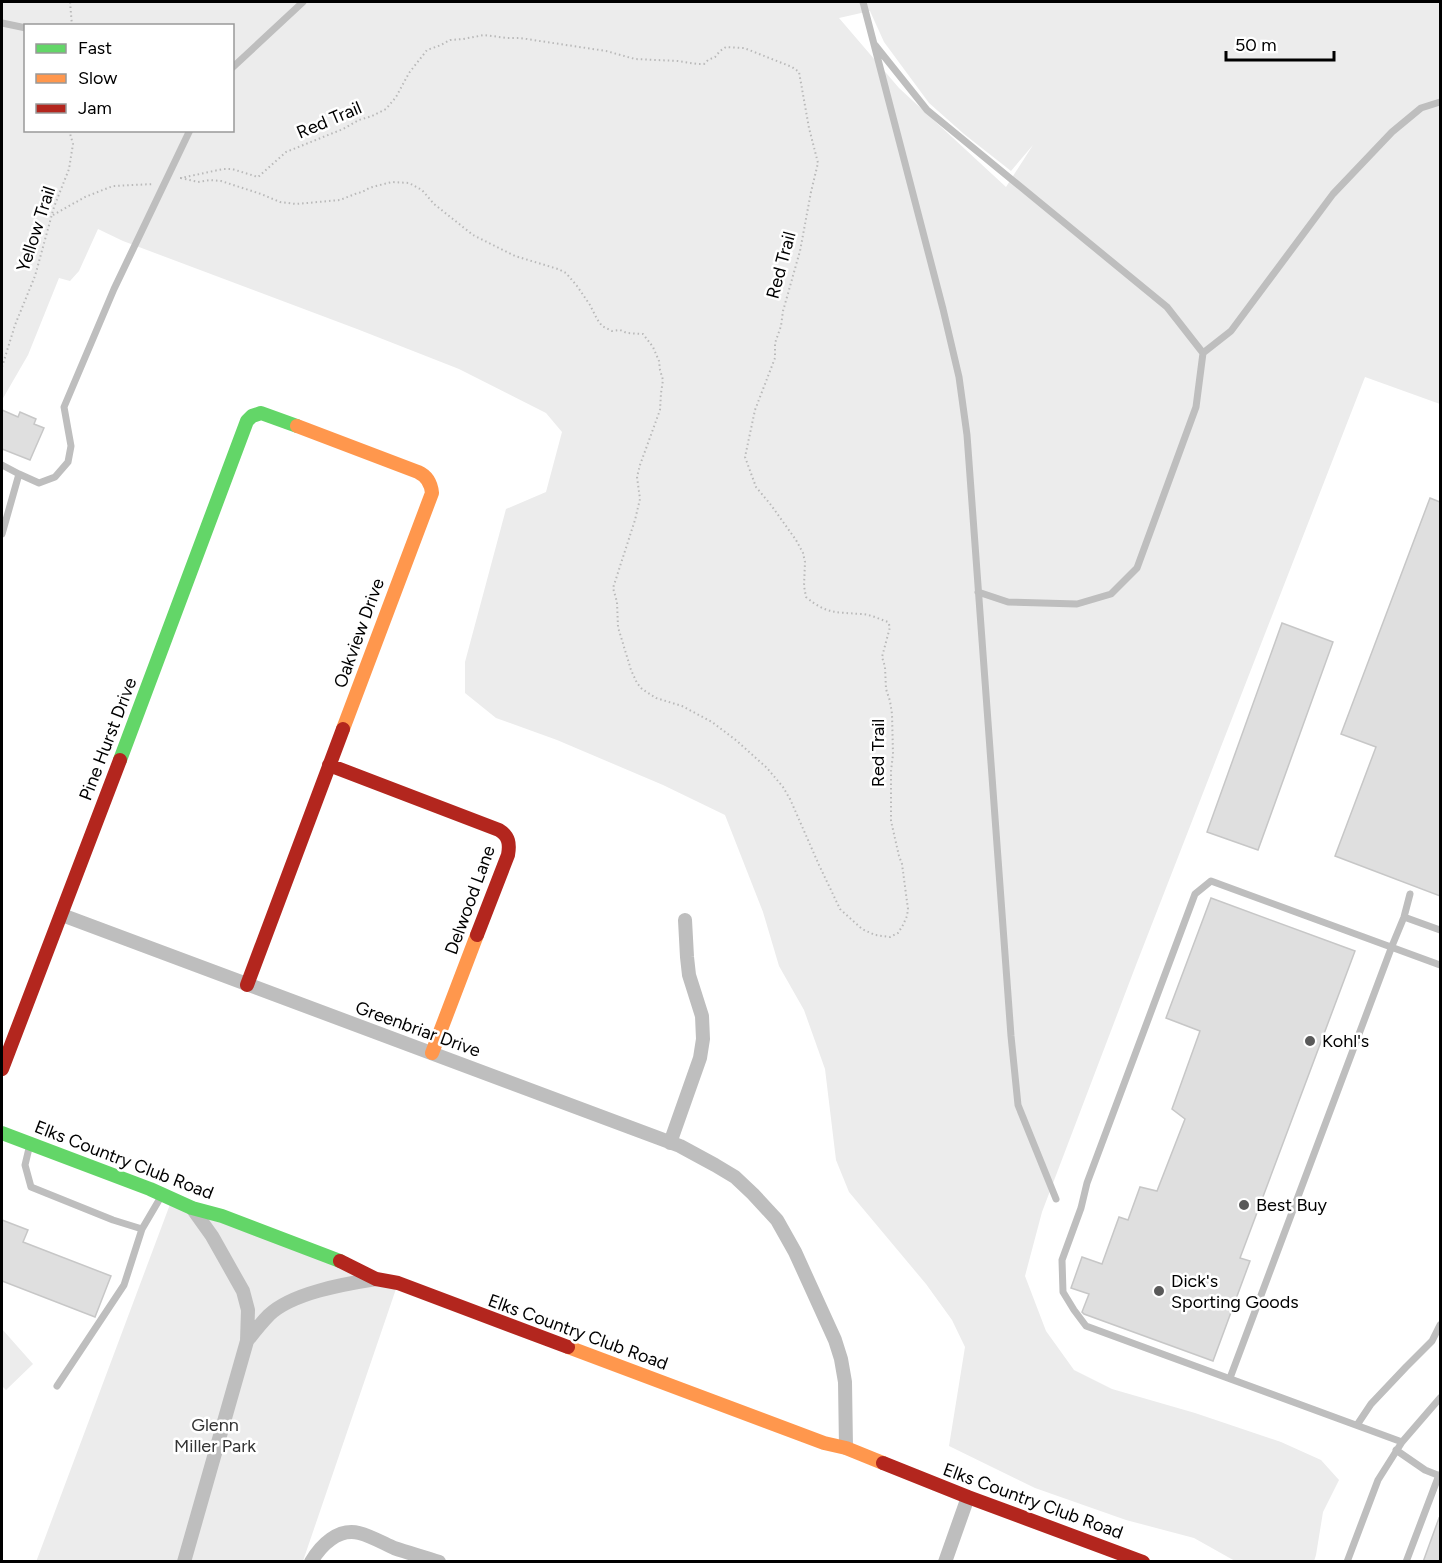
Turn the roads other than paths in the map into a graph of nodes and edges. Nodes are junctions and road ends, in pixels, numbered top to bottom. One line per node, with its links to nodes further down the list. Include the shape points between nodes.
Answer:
1 (303, 2): 6 (lane)
2 (863, 2): 5 (lane)
3 (2, 23): 4 (lane)
4 (24, 28)
5 (874, 43): 9 (lane, via 927,110 1167,307); 14 (lane, via 959,376)
6 (234, 66)
7 (1440, 102): 9 (lane, via 1421,108 1348,178 1231,331)
8 (189, 132): 12 (lane, via 114,288 64,407 71,446 68,462 55,477 39,483)
9 (1203, 353): 14 (lane, via 1196,407 1137,568 1112,594 1077,604 1008,602)
10 (247, 421): 15 (street, Oakview Drive, via 266,414 425,475 431,486 432,493); 17 (street, Pine Hurst Drive)
11 (2, 465): 12 (lane)
12 (20, 474): 13 (lane)
13 (2, 534)
14 (978, 592): 30 (lane, via 1018,1105)
15 (329, 765): 23 (street, Oakview Drive); 24 (street, Delwood Lane, via 499,830 509,842)
16 (1410, 894): 18 (lane)
17 (62, 915): 23 (street, Greenbriar Drive); 25 (street, Pine Hurst Drive)
18 (1404, 916): 20 (lane); 21 (lane)
19 (685, 920): 27 (street, via 689,975 702,1017 703,1039)
20 (1440, 930)
21 (1392, 946): 22 (lane); 36 (lane); 36 (lane, via 1211,881 1195,894 1087,1183 1062,1260 1063,1292 1086,1326)
22 (1440, 965)
23 (247, 984): 24 (street, Greenbriar Drive)
24 (432, 1053): 27 (street, Greenbriar Drive)
25 (2, 1070)
26 (2, 1133): 28 (street, Elks Country Club Road)
27 (670, 1143): 41 (street, Greenbriar Drive, via 735,1178 777,1220 841,1359)
28 (30, 1144): 29 (street, Elks Country Club Road); 32 (lane, via 25,1165 32,1188)
29 (162, 1195): 31 (street, Elks Country Club Road); 32 (lane)
30 (1056, 1199)
31 (192, 1208): 33 (street, Elks Country Club Road, via 332,1257); 35 (street, via 243,1291 248,1310)
32 (142, 1229): 37 (lane, via 124,1285)
33 (376, 1279): 35 (street, via 335,1286 295,1299 270,1314); 41 (street, Elks Country Club Road, via 398,1283)
34 (1440, 1325): 39 (lane, via 1432,1341 1371,1404)
35 (247, 1341): 45 (street)
36 (1230, 1378): 39 (lane)
37 (57, 1386)
38 (1440, 1398): 40 (lane)
39 (1357, 1425): 40 (lane)
40 (1402, 1442): 42 (lane)
41 (846, 1448): 44 (street, Elks Country Club Road)
42 (1396, 1450): 43 (lane); 50 (lane, via 1378,1480)
43 (1440, 1476): 51 (lane)
44 (968, 1497): 48 (street); 49 (street, Elks Country Club Road)
45 (184, 1562)
46 (310, 1562): 47 (street, via 328,1541 342,1533 358,1533)
47 (439, 1562)
48 (945, 1562)
49 (1143, 1562)
50 (1347, 1562)
51 (1406, 1562)

